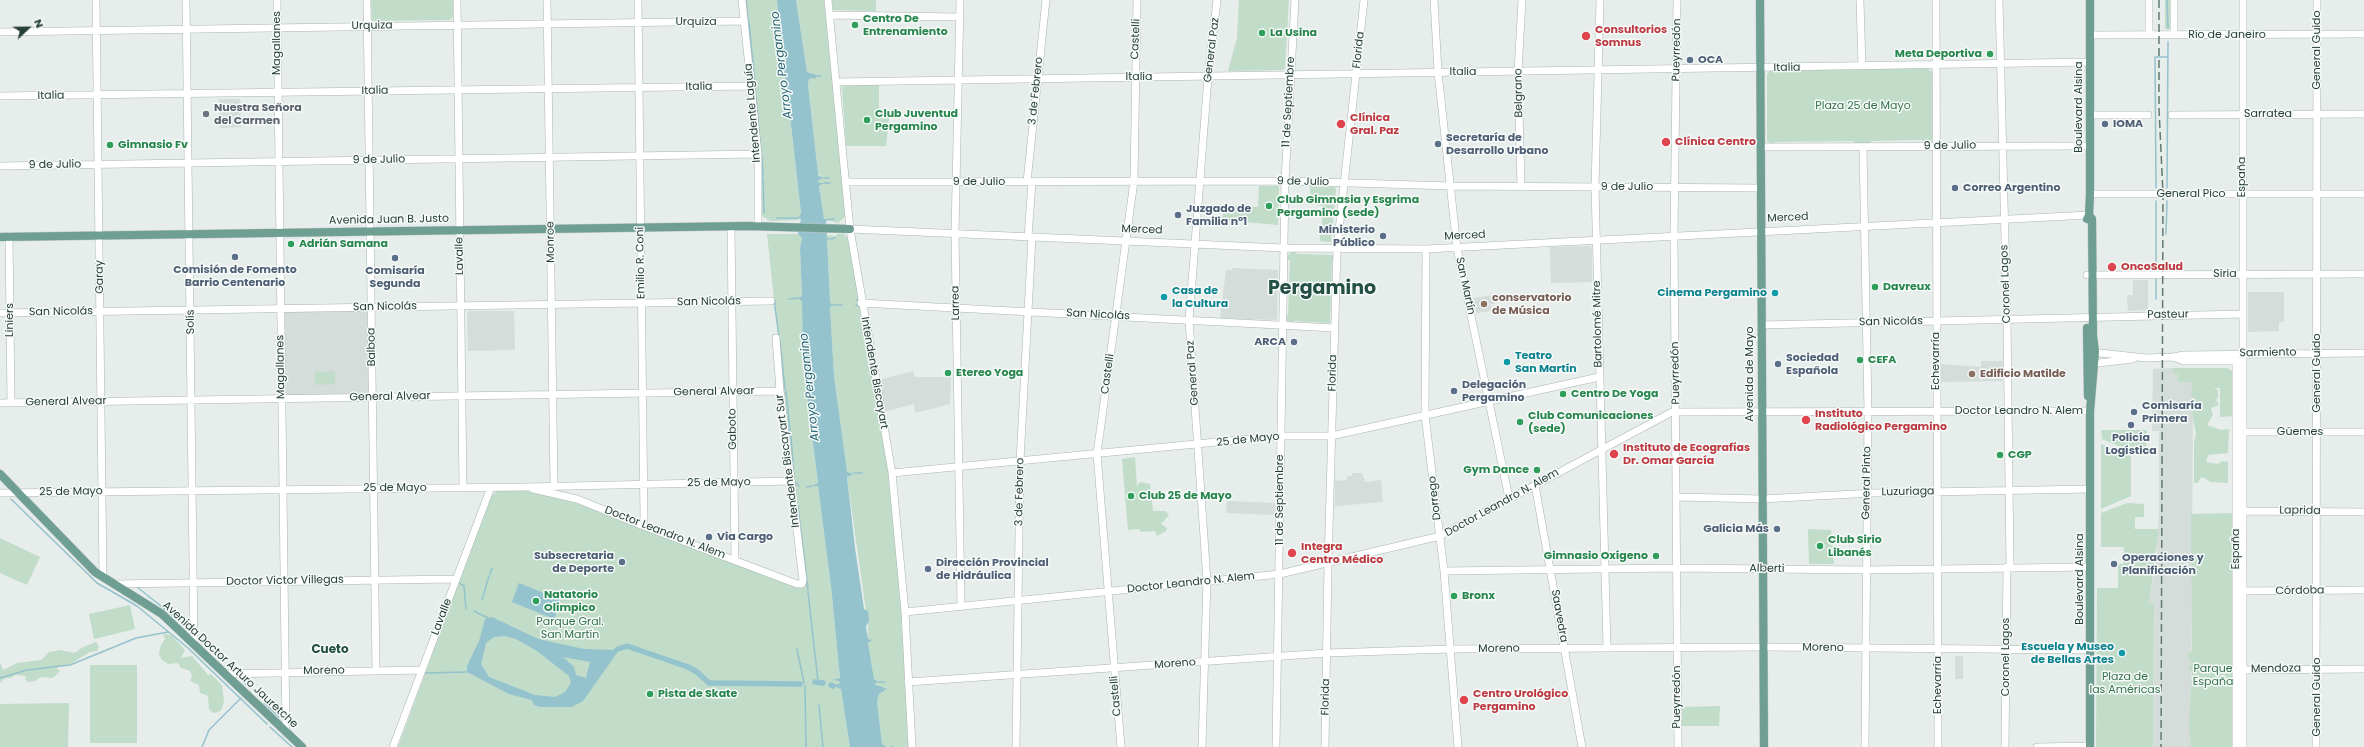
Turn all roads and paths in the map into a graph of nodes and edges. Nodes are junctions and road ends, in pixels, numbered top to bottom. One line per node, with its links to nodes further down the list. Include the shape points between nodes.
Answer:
1 (96, 0): 38 (street, Garay)
2 (186, 0): 37 (street, Solís)
3 (277, 0): 36 (street, Magallanes)
4 (367, 0): 35 (street, Balboa)
5 (457, 0): 34 (street, Lavalle)
6 (547, 0): 33 (street, Monroe)
7 (638, 0): 32 (street, Emilio R. Coni)
8 (742, 0): 31 (street, Intendente Laguía)
9 (828, 0): 29 (street, Intendente Biscayart)
10 (960, 0): 30 (street, Larrea)
11 (1046, 0): 59 (street, 3 de Febrero)
12 (1137, 0): 57 (street, Castelli)
13 (1217, 0): 58 (street, General Paz)
14 (1295, 0): 55 (street, 11 de Septiembre)
15 (1364, 0): 56 (street, Florida)
16 (1434, 0): 53 (street, San Martín)
17 (1522, 0): 54 (street, Belgrano)
18 (1600, 0): 52 (street, Bartolomé Mitre)
19 (1677, 0): 51 (street, Pueyrredón)
20 (1760, 0): 50 (main road, Avenida de Mayo)
21 (1860, 0): 49 (street)
22 (1936, 0): 47 (street, Echevarría)
23 (1999, 0): 48 (street, Coronel Lagos)
24 (2090, 0): 44 (main road, Boulevard Alsina)
25 (2148, 0): 42 (street)
26 (2174, 0): 43 (street)
27 (2244, 0): 45 (street, España)
28 (2317, 0): 40 (street, General Guido)
29 (830, 15): 30 (street); 61 (street, Intendente Biscayart)
30 (959, 17): 60 (street, Larrea)
31 (744, 21): 32 (street, Urquiza); 62 (street, Intendente Laguía)
32 (638, 22): 33 (street, Urquiza); 63 (street, Emilio R. Coni)
33 (548, 24): 34 (street, Urquiza); 64 (street, Monroe)
34 (457, 25): 35 (street, Urquiza); 65 (street, Lavalle)
35 (368, 26): 36 (street, Urquiza); 66 (street, Balboa)
36 (277, 28): 37 (street, Urquiza); 67 (street, Magallanes)
37 (186, 29): 38 (street, Urquiza); 68 (street, Solís)
38 (96, 30): 39 (street, Urquiza); 69 (street, Garay)
39 (0, 32)
40 (2317, 34): 41 (street, Río de Janeiro); 45 (street, Río de Janeiro); 76 (street, General Guido)
41 (2364, 34)
42 (2148, 35): 43 (street, Río de Janeiro); 44 (street, Río de Janeiro)
43 (2174, 35): 45 (street, Río de Janeiro)
44 (2090, 36): 46 (main road, Boulevard Alsina)
45 (2243, 36): 71 (street, España)
46 (2090, 62): 48 (street, Italia); 73 (main road, Boulevard Alsina)
47 (1935, 65): 48 (street, Italia); 49 (street, Italia); 78 (street, Echevarría)
48 (2000, 65): 77 (street, Coronel Lagos)
49 (1862, 66): 50 (street, Italia)
50 (1761, 69): 51 (street, Italia); 80 (main road, Avenida de Mayo)
51 (1676, 70): 52 (street, Italia); 101 (street, Pueyrredón)
52 (1599, 71): 54 (street, Italia); 100 (street, Bartolomé Mitre)
53 (1438, 72): 54 (street, Italia); 56 (street, Italia); 98 (street, San Martín)
54 (1518, 72): 99 (street, Belgrano)
55 (1290, 74): 56 (street, Italia); 58 (street, Italia); 92 (street, 11 de Septiembre)
56 (1356, 74): 97 (street, Florida)
57 (1135, 77): 58 (street, Italia); 59 (street, Italia); 91 (street, Castelli)
58 (1208, 77): 96 (street, General Paz)
59 (1037, 79): 60 (street, Italia); 95 (street, 3 de Febrero)
60 (958, 80): 61 (street, Italia); 94 (street, Larrea)
61 (836, 82): 93 (street, Intendente Biscayart)
62 (751, 86): 63 (street, Italia); 82 (street, Intendente Laguía)
63 (638, 88): 64 (street, Italia); 83 (street, Emilio R. Coni)
64 (548, 89): 65 (street, Italia); 84 (street, Monroe)
65 (458, 90): 66 (street, Italia); 85 (street, Lavalle)
66 (368, 91): 67 (street, Italia); 86 (street, Balboa)
67 (277, 92): 68 (street, Italia); 88 (street, Magallanes)
68 (187, 94): 69 (street, Italia); 87 (street, Solís)
69 (97, 95): 70 (street, Italia); 89 (street, Garay)
70 (0, 96)
71 (2243, 114): 75 (street, Sarratea); 76 (street, Sarratea); 104 (street, España)
72 (2364, 114): 76 (street, Sarratea)
73 (2090, 115): 74 (street); 79 (main road, Boulevard Alsina)
74 (2148, 115)
75 (2172, 115)
76 (2317, 115): 105 (street, General Guido)
77 (2002, 145): 78 (street, 9 de Julio); 79 (street, 9 de Julio); 108 (street, Coronel Lagos)
78 (1936, 146): 81 (street, 9 de Julio); 109 (street, Echevarría)
79 (2090, 146): 103 (main road, Boulevard Alsina)
80 (1761, 147): 81 (street, 9 de Julio); 102 (main road, Avenida de Mayo)
81 (1863, 147): 110 (street, General Pinto)
82 (758, 154): 83 (street, 9 de Julio); 112 (street, Intendente Laguía)
83 (639, 156): 84 (street, 9 de Julio); 113 (street, Emilio R. Coni)
84 (550, 158): 85 (street, 9 de Julio); 114 (street, Monroe)
85 (459, 159): 86 (street, 9 de Julio); 116 (street, Lavalle)
86 (369, 160): 88 (street, 9 de Julio); 117 (street, Balboa)
87 (188, 162): 88 (street, 9 de Julio); 89 (street, 9 de Julio); 121 (street, Solís)
88 (278, 162): 119 (street, Magallanes)
89 (98, 164): 90 (street, 9 de Julio); 122 (street, Garay)
90 (0, 166)
91 (1134, 181): 95 (street, 9 de Julio); 96 (street, 9 de Julio); 128 (street, Castelli)
92 (1285, 181): 96 (street, 9 de Julio); 97 (street, 9 de Julio); 130 (street, 11 de Septiembre)
93 (846, 182): 94 (street, 9 de Julio); 115 (street, Intendente Biscayart)
94 (956, 182): 95 (street, 9 de Julio); 120 (street, Larrea)
95 (1030, 182): 126 (street, 3 de Febrero)
96 (1200, 182): 129 (street, General Paz)
97 (1344, 183): 98 (street, 9 de Julio); 132 (street, Florida)
98 (1451, 186): 99 (street, 9 de Julio); 131 (street, San Martín)
99 (1521, 186): 100 (street, 9 de Julio)
100 (1595, 187): 101 (street, 9 de Julio); 127 (street, Bartolomé Mitre)
101 (1675, 187): 102 (street, 9 de Julio); 125 (street, Pueyrredón)
102 (1761, 188): 118 (main road, Avenida de Mayo)
103 (2090, 194): 104 (street, General Pico); 107 (main road, Boulevard Alsina)
104 (2242, 194): 105 (street, General Pico); 135 (street, España)
105 (2316, 194): 106 (street, General Pico); 136 (street, General Guido)
106 (2364, 194)
107 (2089, 215): 108 (street, Merced); 134 (main road, Boulevard Alsina, via 2092,219)
108 (2004, 219): 109 (street, Merced); 155 (street, Coronel Lagos)
109 (1935, 222): 110 (street, Merced); 157 (street, Echevarría)
110 (1863, 225): 118 (street, Merced); 158 (street, General Pinto)
111 (730, 226): 112 (main road, Avenida Juan B. Justo); 113 (main road, Avenida Juan B. Justo); 139 (street, Gaboto)
112 (758, 226): 115 (main road, Avenida Juan B. Justo)
113 (640, 228): 114 (main road, Avenida Juan B. Justo); 141 (street, Emilio R. Coni)
114 (550, 229): 116 (main road, Avenida Juan B. Justo); 142 (street, Monroe)
115 (845, 229): 120 (street, Merced); 140 (street, Intendente Biscayart)
116 (460, 230): 117 (main road, Avenida Juan B. Justo); 143 (street, Lavalle)
117 (370, 231): 119 (main road, Avenida Juan B. Justo); 144 (street, Balboa)
118 (1761, 231): 125 (street, Merced); 159 (main road, Avenida de Mayo)
119 (280, 233): 121 (main road, Avenida Juan B. Justo); 146 (street, Magallanes)
120 (955, 233): 126 (street, Merced); 145 (street, Larrea)
121 (189, 234): 122 (main road, Avenida Juan B. Justo); 147 (street, Solís)
122 (99, 235): 124 (main road, Avenida Juan B. Justo); 150 (street, Garay)
123 (0, 236): 124 (main road, Avenida Juan B. Justo)
124 (9, 236): 149 (street, Liniers)
125 (1674, 236): 127 (street, Merced); 187 (street, Pueyrredón)
126 (1030, 237): 128 (street, Merced); 148 (street, 3 de Febrero)
127 (1596, 240): 131 (street, Merced); 171 (street, Bartolomé Mitre)
128 (1126, 241): 129 (street, Merced); 153 (street, Castelli)
129 (1196, 243): 130 (street, Merced); 156 (street, General Paz)
130 (1284, 248): 132 (street, Merced); 160 (street, 11 de Septiembre)
131 (1457, 248): 133 (street, Merced); 180 (street, San Martín)
132 (1338, 249): 133 (street, Merced); 161 (street, Florida)
133 (1426, 249): 190 (street, Dorrego)
134 (2090, 274): 135 (street, Siria); 154 (main road, Boulevard Alsina)
135 (2242, 274): 136 (street, Siria); 152 (street, España)
136 (2317, 274): 137 (street, Siria); 164 (street, General Guido)
137 (2364, 274)
138 (771, 301): 139 (street, San Nicolás)
139 (732, 302): 141 (street, San Nicolás); 173 (street, Gaboto)
140 (861, 303): 145 (street, San Nicolás); 201 (street, Intendente Biscayart)
141 (642, 304): 142 (street, San Nicolás); 174 (street, Emilio R. Coni)
142 (551, 305): 143 (street, San Nicolás); 175 (street, Monroe)
143 (461, 306): 144 (street, San Nicolás); 176 (street, Lavalle)
144 (371, 307): 146 (street, San Nicolás); 177 (street, Balboa)
145 (956, 307): 148 (street, San Nicolás); 200 (street, Larrea)
146 (281, 308): 147 (street, San Nicolás); 178 (street, Magallanes)
147 (190, 310): 150 (street, San Nicolás); 179 (street, Solís)
148 (1028, 311): 153 (street, San Nicolás); 199 (street, 3 de Febrero)
149 (10, 312): 150 (street, San Nicolás); 151 (street, San Nicolás); 183 (street, Liniers)
150 (100, 312): 181 (street, Garay)
151 (0, 313)
152 (2243, 314): 154 (street, Pasteur); 166 (street, España)
153 (1117, 315): 156 (street, San Nicolás); 198 (street, Castelli)
154 (2090, 317): 155 (street, San Nicolás); 163 (main road, Boulevard Alsina)
155 (2007, 319): 157 (street, San Nicolás); 185 (street, Coronel Lagos)
156 (1189, 320): 160 (street, San Nicolás); 196 (street, General Paz)
157 (1936, 321): 158 (street, San Nicolás); 184 (street, Echevarría)
158 (1866, 322): 159 (street, San Nicolás); 189 (street, General Pinto)
159 (1761, 324): 188 (main road, Avenida de Mayo)
160 (1282, 326): 161 (street, San Nicolás); 194 (street, 11 de Septiembre)
161 (1334, 328): 195 (street, Florida)
162 (776, 338): 172 (street, Intendente Biscayart Sur)
163 (2091, 352): 168 (street, Sarmiento); 170 (main road, Boulevard Alsina)
164 (2316, 352): 165 (street, Sarmiento); 166 (street, Sarmiento); 192 (street, General Guido)
165 (2364, 352)
166 (2243, 354): 167 (street, Sarmiento); 169 (street); 191 (street, España)
167 (2173, 357): 168 (street, Sarmiento); 169 (street, Sarmiento, via 2184,361)
168 (2146, 358): 170 (street, Sarmiento)
169 (2236, 361): 191 (street, España)
170 (2091, 364): 186 (main road, Boulevard Alsina)
171 (1599, 377): 180 (street, 25 de Mayo); 197 (street, Bartolomé Mitre)
172 (780, 391): 173 (street, General Alvear); 203 (street, Intendente Biscayart Sur)
173 (733, 392): 174 (street, General Alvear); 204 (street, Gaboto)
174 (643, 394): 175 (street, General Alvear); 205 (street, Emilio R. Coni)
175 (553, 395): 176 (street, General Alvear); 206 (street, Monroe)
176 (462, 396): 177 (street, General Alvear); 208 (street, Lavalle)
177 (373, 397): 178 (street, General Alvear); 211 (street, Balboa)
178 (282, 399): 179 (street, General Alvear); 212 (street, Magallanes)
179 (191, 400): 181 (street, General Alvear); 214 (street, Solís)
180 (1487, 401): 190 (street, 25 de Mayo); 222 (street, San Martín)
181 (102, 402): 183 (street, General Alvear); 217 (street, Garay)
182 (0, 403): 183 (street, General Alvear)
183 (11, 403)
184 (1937, 411): 185 (street, Doctor Leandro N. Alem); 189 (street, Doctor Leandro N. Alem); 218 (street, Echevarría)
185 (2008, 411): 186 (street, Doctor Leandro N. Alem); 215 (street, Coronel Lagos)
186 (2090, 411): 213 (main road, Boulevard Alsina)
187 (1676, 412): 188 (street, Doctor Leandro N. Alem); 197 (street, Doctor Leandro N. Alem); 221 (street, Pueyrredón)
188 (1761, 412): 189 (street, Doctor Leandro N. Alem); 223 (main road, Avenida de Mayo)
189 (1868, 412): 220 (street, General Pinto)
190 (1425, 415): 195 (street, 25 de Mayo); 228 (street, Dorrego)
191 (2240, 432): 192 (street, Güemes); 224 (street, España)
192 (2317, 432): 193 (street, Güemes); 225 (street, General Guido)
193 (2364, 432)
194 (1280, 436): 195 (street, 25 de Mayo); 196 (street, 25 de Mayo); 240 (street, 11 de Septiembre)
195 (1331, 436): 230 (street, Florida)
196 (1197, 444): 198 (street, 25 de Mayo); 244 (street, General Paz)
197 (1600, 449): 207 (street, Doctor Leandro N. Alem); 233 (street, Bartolomé Mitre)
198 (1097, 454): 199 (street, 25 de Mayo); 251 (street, Castelli)
199 (1020, 462): 200 (street, 25 de Mayo); 253 (street, 3 de Febrero)
200 (958, 466): 201 (street, 25 de Mayo); 254 (street, Larrea)
201 (892, 473): 255 (street, Intendente Biscayart)
202 (0, 474): 216 (main road, Avenida Doctor Arturo Jauretche)
203 (790, 481): 204 (street, 25 de Mayo); 248 (street, Intendente Biscayart Sur)
204 (734, 483): 205 (street, 25 de Mayo); 229 (street, Gaboto)
205 (644, 484): 206 (street, 25 de Mayo); 227 (street, Emilio R. Coni, via 644,520)
206 (554, 485): 210 (street, 25 de Mayo)
207 (1535, 485): 222 (street, Doctor Leandro N. Alem); 236 (street, Saavedra)
208 (463, 487): 209 (street, 25 de Mayo); 211 (street, 25 de Mayo)
209 (491, 487): 210 (street, 25 de Mayo); 242 (street, Lavalle)
210 (527, 487): 227 (street, Doctor Leandro N. Alem, via 577,499)
211 (374, 488): 212 (street, 25 de Mayo); 243 (street, Balboa)
212 (283, 489): 214 (street, 25 de Mayo); 245 (street, Magallanes)
213 (2090, 489): 215 (street, Luzuriaga); 232 (main road, Boulevard Alsina)
214 (193, 490): 217 (street, 25 de Mayo); 246 (street, Solís)
215 (2009, 490): 218 (street, Luzuriaga); 231 (street, Coronel Lagos)
216 (17, 492): 217 (street, 25 de Mayo); 219 (street, 25 de Mayo); 241 (main road, Avenida Doctor Arturo Jauretche)
217 (103, 492): 241 (street, Garay)
218 (1937, 492): 220 (street, Luzuriaga); 237 (street, Echevarría)
219 (0, 493)
220 (1866, 495): 223 (street, Luzuriaga); 239 (street, General Pinto)
221 (1677, 497): 223 (street, Luzuriaga); 234 (street, Pueyrredón)
222 (1508, 498): 228 (street, Doctor Leandro N. Alem)
223 (1762, 499): 235 (main road, Avenida de Mayo)
224 (2240, 511): 225 (street, Laprida); 252 (street, España)
225 (2317, 511): 226 (street, Laprida); 249 (street, General Guido)
226 (2364, 512)
227 (641, 525): 229 (street, Doctor Leandro N. Alem)
228 (1440, 536): 230 (street, Doctor Leandro N. Alem); 238 (street, Dorrego)
229 (735, 560): 248 (street, Doctor Leandro N. Alem)
230 (1328, 564): 240 (street, Doctor Leandro N. Alem); 266 (street, Florida)
231 (2008, 567): 232 (street, Alberti); 237 (street, Alberti); 264 (street, Coronel Lagos)
232 (2091, 567): 265 (main road, Boulevard Alsina)
233 (1604, 568): 234 (street, Alberti); 236 (street, Alberti); 257 (street, Bartolomé Mitre)
234 (1676, 568): 235 (street, Alberti); 258 (street, Pueyrredón)
235 (1763, 568): 239 (street, Alberti); 259 (main road, Avenida de Mayo)
236 (1550, 569): 238 (street, Alberti); 260 (street, Saavedra)
237 (1938, 569): 239 (street, Alberti); 263 (street, Echevarría)
238 (1444, 570): 262 (street, Dorrego)
239 (1865, 570): 261 (street, General Pinto)
240 (1280, 574): 244 (street, Doctor Leandro N. Alem); 267 (street, 11 de Septiembre)
241 (104, 577): 247 (main road, Avenida Doctor Arturo Jauretche)
242 (456, 579): 243 (street, Doctor Victor Villegas); 273 (street, Lavalle)
243 (375, 580): 245 (street, Doctor Victor Villegas); 272 (street, Balboa)
244 (1207, 581): 251 (street, Doctor Leandro N. Alem); 268 (street, General Paz)
245 (284, 582): 246 (street, Doctor Victor Villegas); 275 (street, Magallanes)
246 (194, 583): 247 (street, Doctor Victor Villegas); 256 (street, Solís)
247 (114, 584): 256 (main road, Avenida Doctor Arturo Jauretche, via 162,614)
248 (802, 584)
249 (2317, 590): 250 (street, Córdoba); 252 (street, Córdoba); 270 (street, General Guido)
250 (2364, 590)
251 (1108, 592): 253 (street, Doctor Leandro N. Alem); 269 (street, Castelli)
252 (2240, 592): 274 (street, España)
253 (1017, 600): 254 (street, Doctor Leandro N. Alem); 277 (street, 3 de Febrero)
254 (961, 606): 255 (street, Doctor Leandro N. Alem)
255 (905, 612): 278 (street, Intendente Biscayart)
256 (194, 644): 276 (main road, Avenida Doctor Arturo Jauretche)
257 (1607, 647): 258 (street, Moreno); 260 (street, Moreno)
258 (1677, 647): 259 (street, Moreno); 290 (street, Pueyrredón)
259 (1764, 647): 261 (street, Moreno); 291 (main road, Avenida de Mayo)
260 (1565, 648): 262 (street, Moreno); 289 (street, Saavedra)
261 (1866, 648): 263 (street, Moreno); 292 (street, General Pinto)
262 (1451, 649): 266 (street, Moreno); 288 (street, Dorrego)
263 (1938, 650): 264 (street, Moreno); 293 (street, Echevarría)
264 (2006, 650): 265 (street, Moreno); 294 (street, Coronel Lagos)
265 (2091, 650): 296 (main road, Boulevard Alsina)
266 (1327, 654): 267 (street, Moreno); 287 (street, Florida)
267 (1278, 656): 268 (street, Moreno); 286 (street, 11 de Septiembre)
268 (1204, 662): 269 (street, Moreno); 285 (street, General Paz)
269 (1114, 668): 277 (street, Moreno); 284 (street, Castelli)
270 (2317, 669): 271 (street, Mendoza); 274 (street, Mendoza); 299 (street, General Guido)
271 (2364, 669)
272 (376, 670): 273 (street, Moreno); 275 (street, Moreno)
273 (422, 670): 281 (street, Lavalle)
274 (2240, 670): 297 (street, España); 298 (street, España)
275 (286, 671): 276 (street, Moreno); 279 (street, Magallanes)
276 (225, 674): 279 (main road, Avenida Doctor Arturo Jauretche)
277 (1016, 675): 278 (street, Moreno); 283 (street, 3 de Febrero)
278 (908, 682): 282 (street, Intendente Biscayart)
279 (286, 733): 280 (main road, Avenida Doctor Arturo Jauretche)
280 (302, 747)
281 (393, 747)
282 (912, 747)
283 (1016, 747)
284 (1121, 747)
285 (1202, 747)
286 (1276, 747)
287 (1325, 747)
288 (1458, 747)
289 (1582, 747)
290 (1678, 747)
291 (1764, 747)
292 (1865, 747)
293 (1938, 747)
294 (2006, 747)
295 (2037, 747): 296 (street)
296 (2090, 747)
297 (2236, 747)
298 (2243, 747)
299 (2316, 747)

